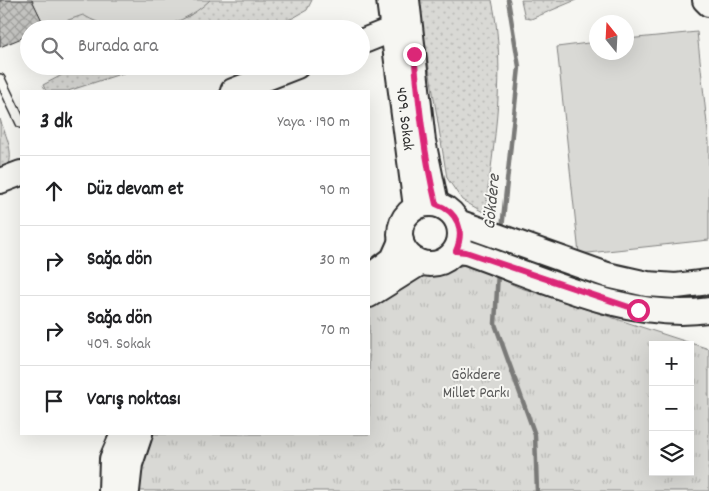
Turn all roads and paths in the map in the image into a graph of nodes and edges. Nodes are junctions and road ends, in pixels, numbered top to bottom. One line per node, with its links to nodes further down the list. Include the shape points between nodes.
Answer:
1 (389, 0): 4 (main road, 409. Sokak)
2 (706, 0): 3 (main road)
3 (709, 4)
4 (404, 17): 5 (main road); 12 (main road, 409. Sokak)
5 (370, 37)
6 (274, 75): 8 (main road)
7 (0, 79): 9 (lane)
8 (236, 90)
9 (20, 121)
10 (20, 173): 11 (main road)
11 (0, 181)
12 (426, 206): 13 (main road, via 445,208); 14 (main road, via 403,222)
13 (463, 224): 15 (main road); 18 (main road, via 607,275 647,284 676,286)
14 (401, 241): 16 (main road, via 411,258); 17 (main road, via 393,259)
15 (461, 252): 16 (main road, via 440,263); 20 (main road, via 638,310 666,313)
16 (420, 263): 19 (main road)
17 (370, 276)
18 (709, 282)
19 (370, 294)
20 (709, 310)
21 (123, 435): 23 (main road, via 112,459)
22 (140, 435): 24 (main road, via 130,464)
23 (111, 491)
24 (127, 491)

